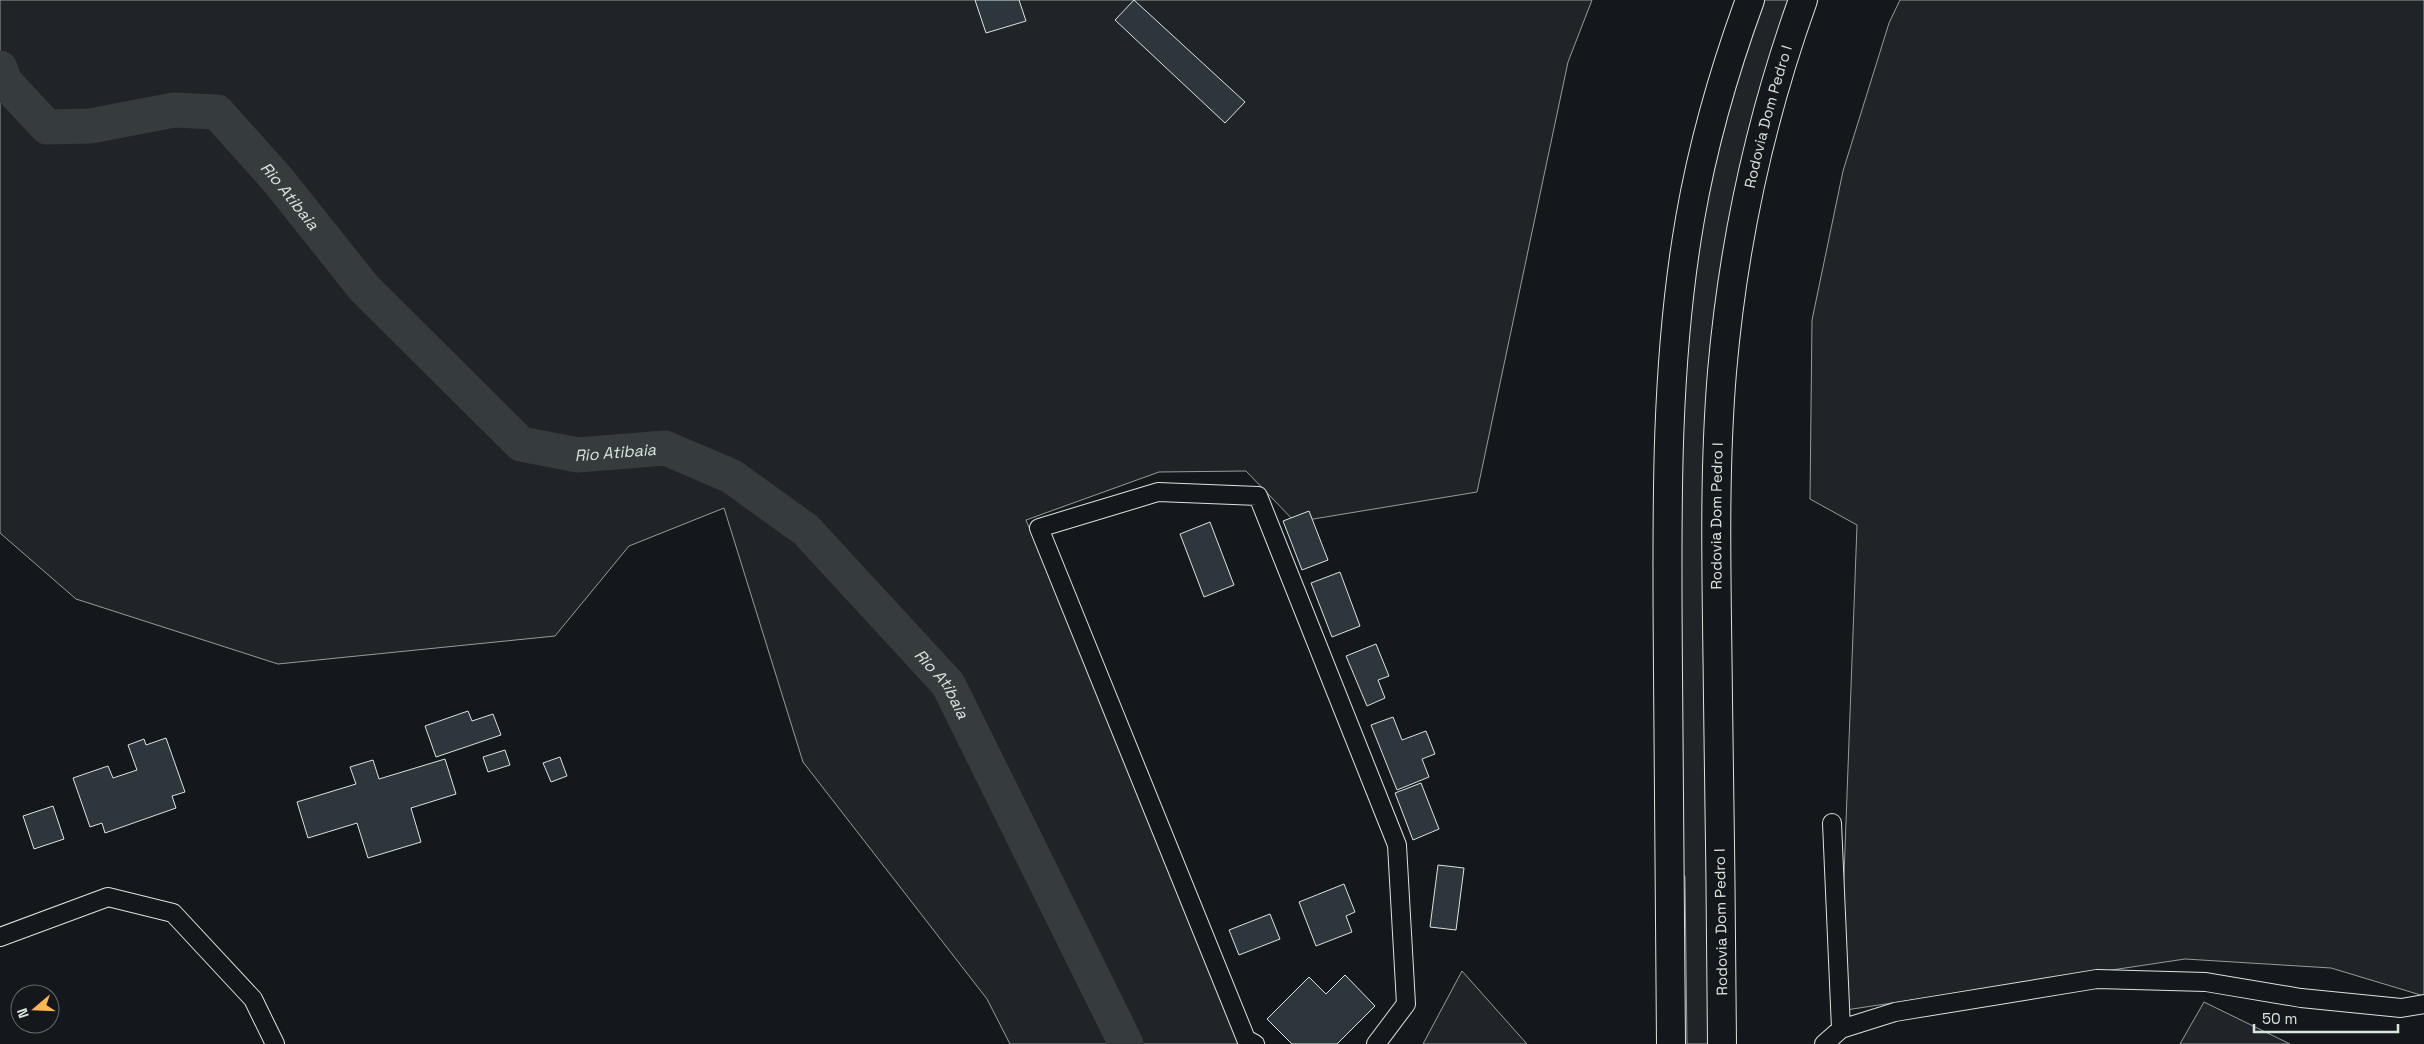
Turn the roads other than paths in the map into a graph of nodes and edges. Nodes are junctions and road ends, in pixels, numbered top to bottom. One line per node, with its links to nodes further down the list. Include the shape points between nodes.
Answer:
1 (1750, 0): 10 (highway, via 1731,52 1706,141 1690,221 1678,312 1667,551)
2 (1802, 0): 11 (highway, Rodovia Dom Pedro I, via 1765,118 1746,204 1722,372 1716,556)
3 (1832, 824): 6 (street)
4 (0, 937): 7 (street, via 108,897 173,913 253,999)
5 (2424, 1004): 6 (street, via 2401,1008 2301,998 2206,982 2097,979 1894,1012)
6 (1841, 1029): 12 (street)
7 (275, 1044)
8 (1255, 1044): 9 (street, via 1246,1039 1039,528 1158,492 1258,496 1397,845 1406,1004)
9 (1376, 1044)
10 (1671, 1044)
11 (1722, 1044)
12 (1824, 1044)

